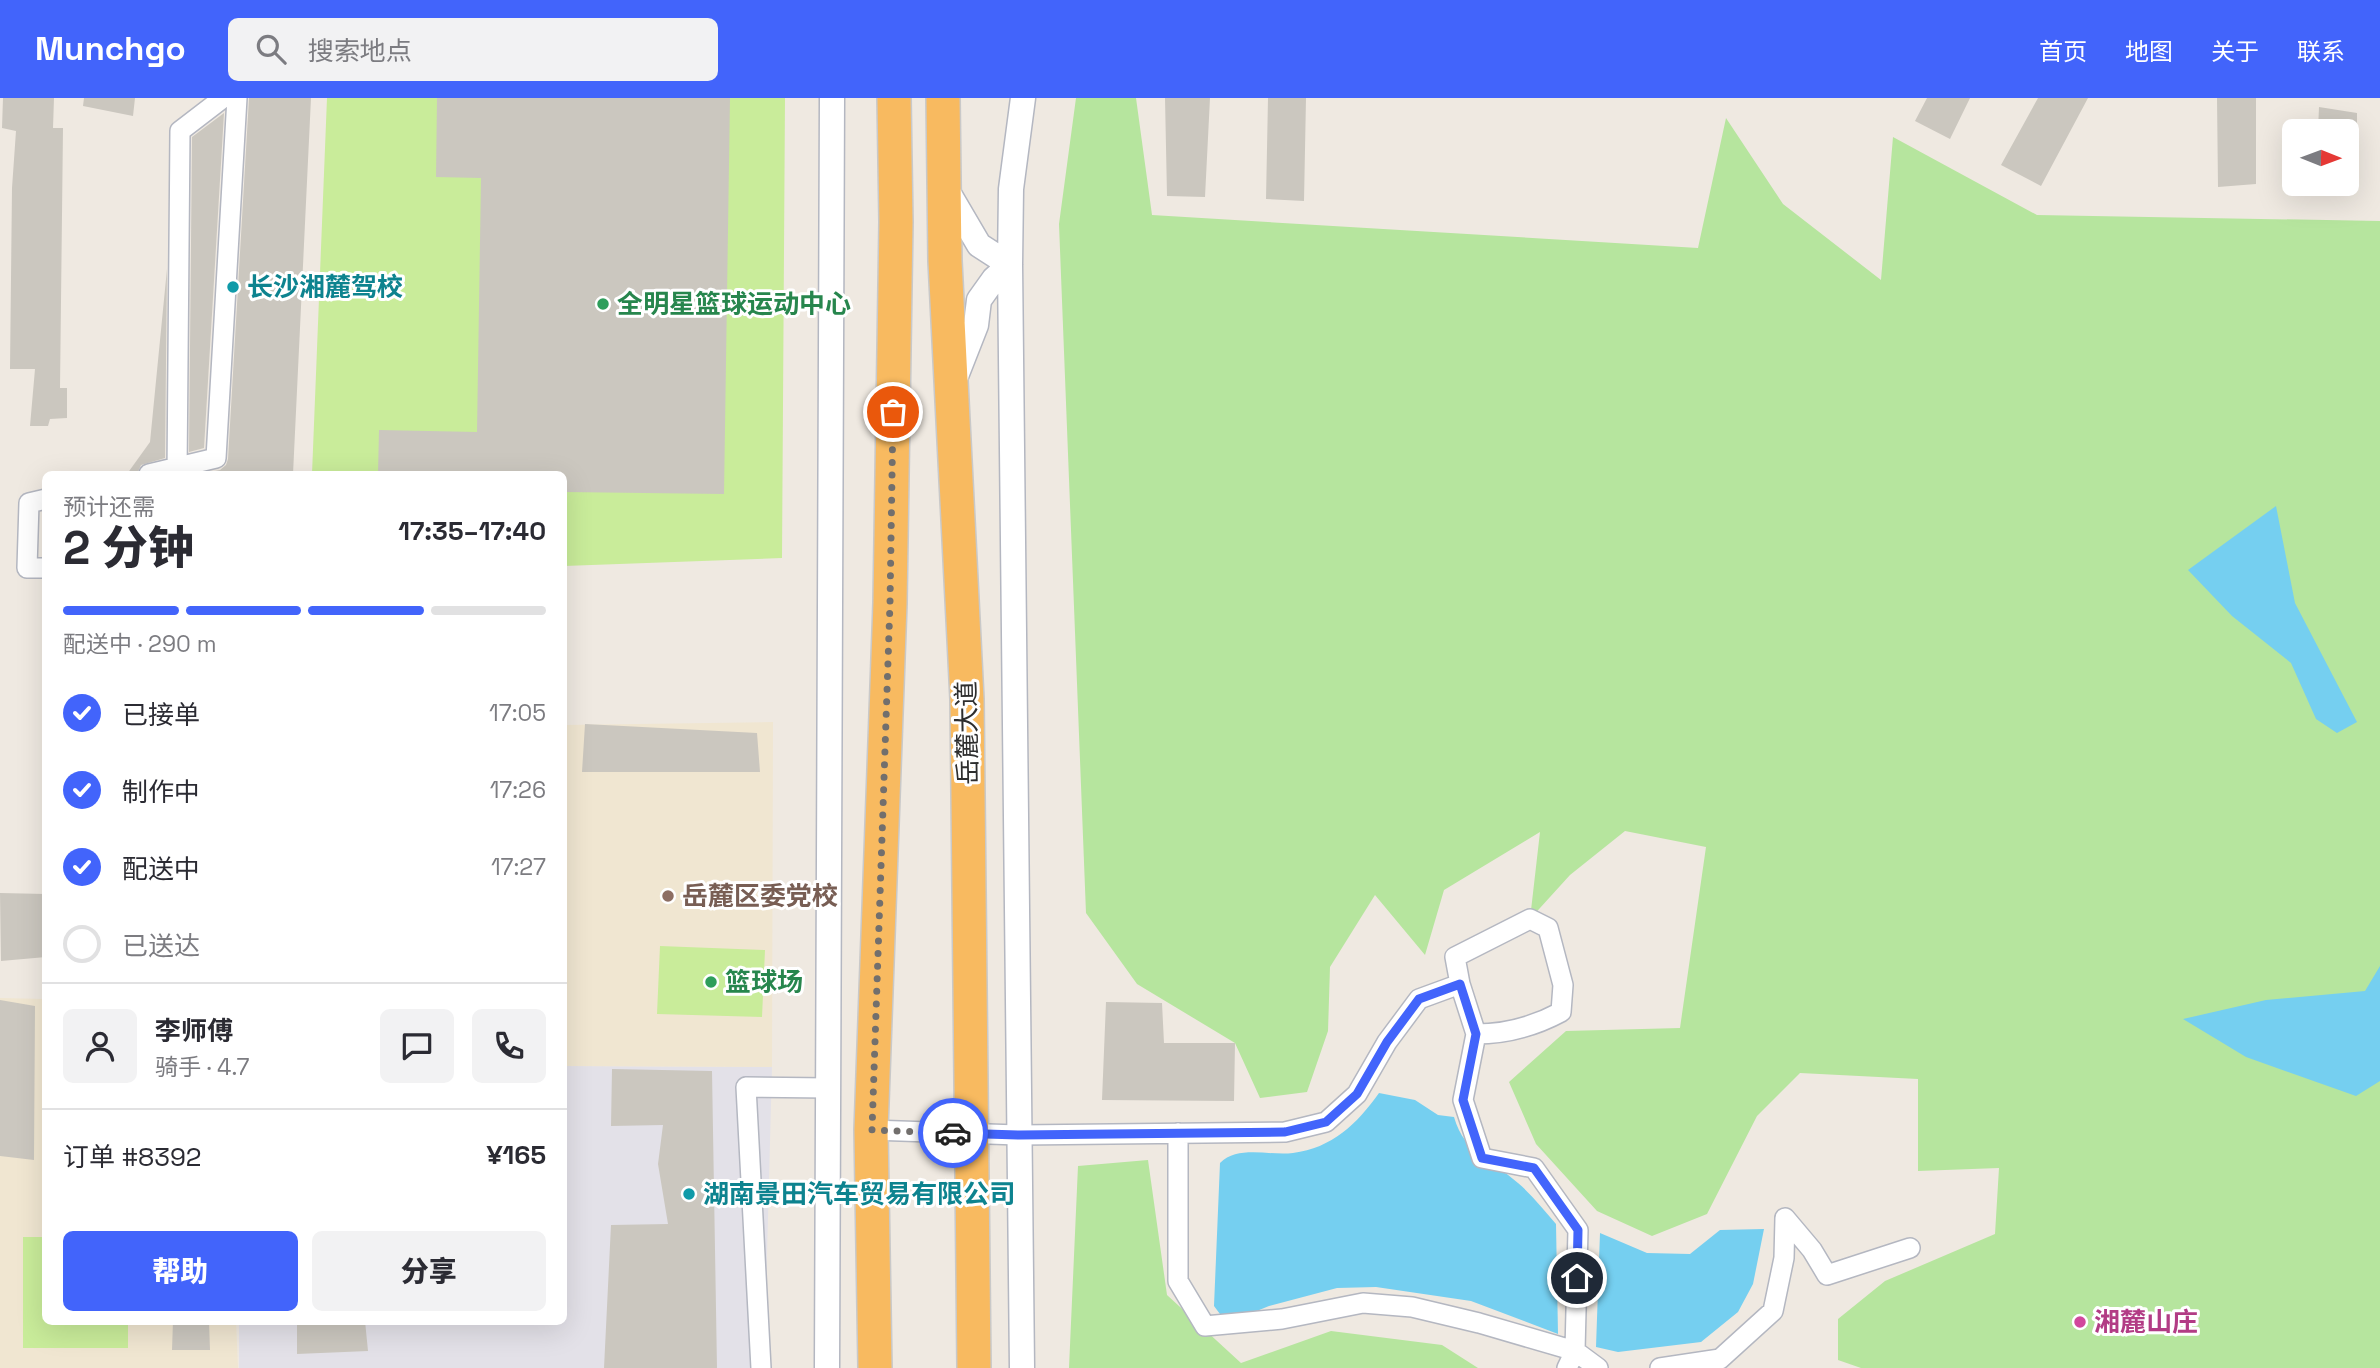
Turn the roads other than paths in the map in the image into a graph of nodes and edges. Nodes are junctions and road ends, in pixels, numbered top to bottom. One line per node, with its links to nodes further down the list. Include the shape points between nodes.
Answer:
1 (223, 98): 10 (street, via 180,131)
2 (237, 98): 10 (street, via 216,458)
3 (832, 98): 15 (street)
4 (894, 98): 16 (highway, via 890,603)
5 (943, 98): 7 (highway, 岳麓大道)
6 (1023, 98): 8 (street, via 1011,189)
7 (942, 183): 8 (street, via 979,245); 9 (highway, 岳麓大道)
8 (1010, 265): 9 (street, via 979,300 976,325); 19 (street)
9 (950, 391): 18 (highway, 岳麓大道, via 967,699)
10 (177, 471)
11 (42, 500): 12 (street, via 29,503 27,568)
12 (42, 568)
13 (1460, 984): 14 (street); 14 (street, via 1455,957 1530,919 1548,929 1563,985 1561,1012 1539,1024 1501,1034); 17 (street, via 1419,999 1357,1094 1326,1122 1285,1132)
14 (1476, 1034): 21 (street, via 1463,1100 1482,1158 1534,1168 1578,1230)
15 (828, 1088): 22 (street, via 746,1087); 23 (street)
16 (872, 1130): 18 (street); 24 (highway)
17 (1178, 1133): 19 (street); 21 (street, via 1178,1281 1205,1326 1282,1319 1363,1303 1412,1307 1479,1323)
18 (971, 1134): 19 (street); 25 (highway, 岳麓大道)
19 (1020, 1135): 26 (street)
20 (1910, 1248): 28 (street, via 1827,1275 1785,1218 1784,1258 1773,1311 1720,1359)
21 (1571, 1359): 27 (street)
22 (761, 1368)
23 (827, 1368)
24 (875, 1368)
25 (974, 1368)
26 (1022, 1368)
27 (1598, 1368)
28 (1660, 1368)

